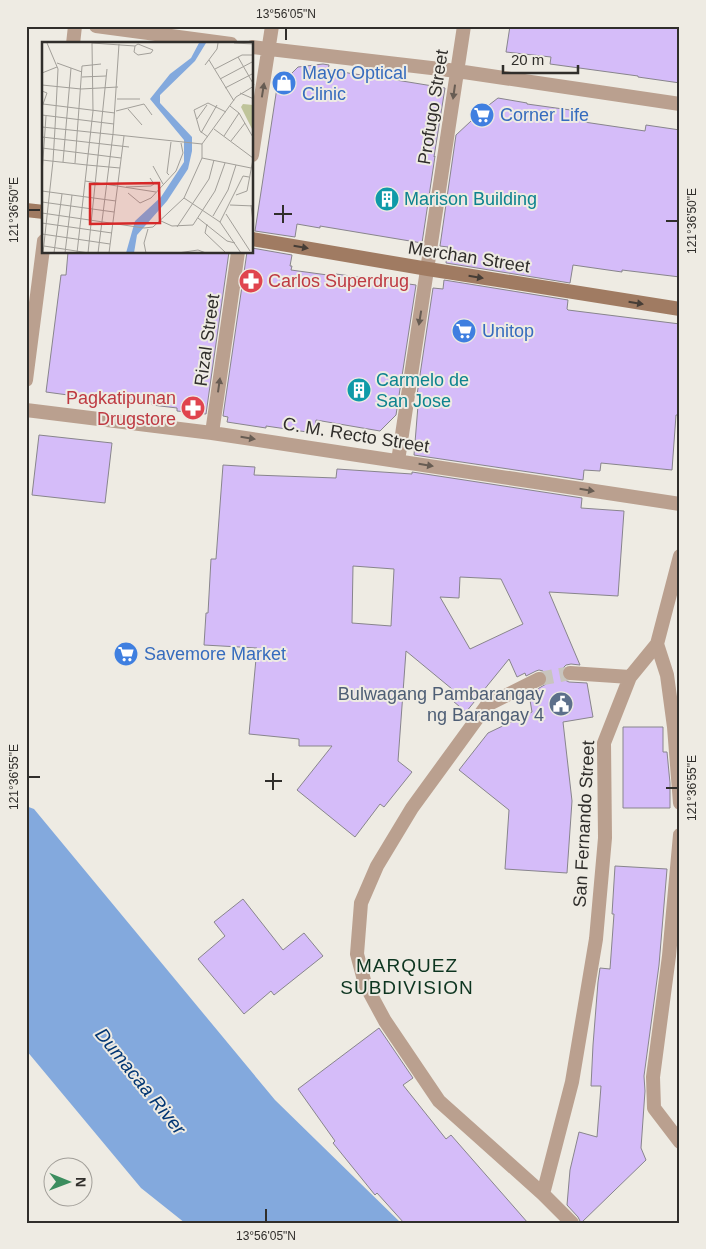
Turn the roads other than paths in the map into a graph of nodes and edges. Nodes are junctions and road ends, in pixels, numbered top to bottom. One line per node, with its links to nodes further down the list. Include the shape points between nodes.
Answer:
1 (75, 26): 5 (street)
2 (96, 26): 6 (street)
3 (272, 26): 8 (street)
4 (464, 26): 9 (street, Profugo Street)
5 (73, 42)
6 (216, 42)
7 (254, 46): 8 (street)
8 (269, 49): 9 (street); 11 (street, one-way to 8)
9 (457, 71): 10 (street); 17 (street, Profugo Street, one-way to 17)
10 (680, 104)
11 (254, 143)
12 (26, 210): 13 (main road)
13 (42, 212)
14 (254, 239): 17 (main road, Merchan Street, one-way to 17)
15 (42, 254): 19 (street)
16 (238, 254): 21 (street, Rizal Street, one-way to 16)
17 (428, 270): 18 (main road, Merchan Street, one-way to 18); 22 (street, Profugo Street, one-way to 22)
18 (680, 309)
19 (26, 380)
20 (26, 410): 21 (street, C. M. Recto Street)
21 (212, 433): 22 (street, C. M. Recto Street, one-way to 22)
22 (398, 460): 23 (street, C. M. Recto Street, one-way to 23)
23 (680, 504)
24 (680, 556): 25 (street, San Fernando Street)
25 (657, 644): 27 (street, San Fernando Street); 29 (street, via 667,675)
26 (570, 673): 27 (street)
27 (630, 677): 32 (street, San Fernando Street, via 604,743 605,838 596,939 572,1082)
28 (539, 679): 32 (street, via 487,705 412,808 377,866 360,903 357,954 365,984 385,1021 440,1101)
29 (680, 803)
30 (680, 835): 31 (street, via 653,1077 654,1108)
31 (680, 1142)
32 (543, 1194): 33 (street)
33 (572, 1223)

